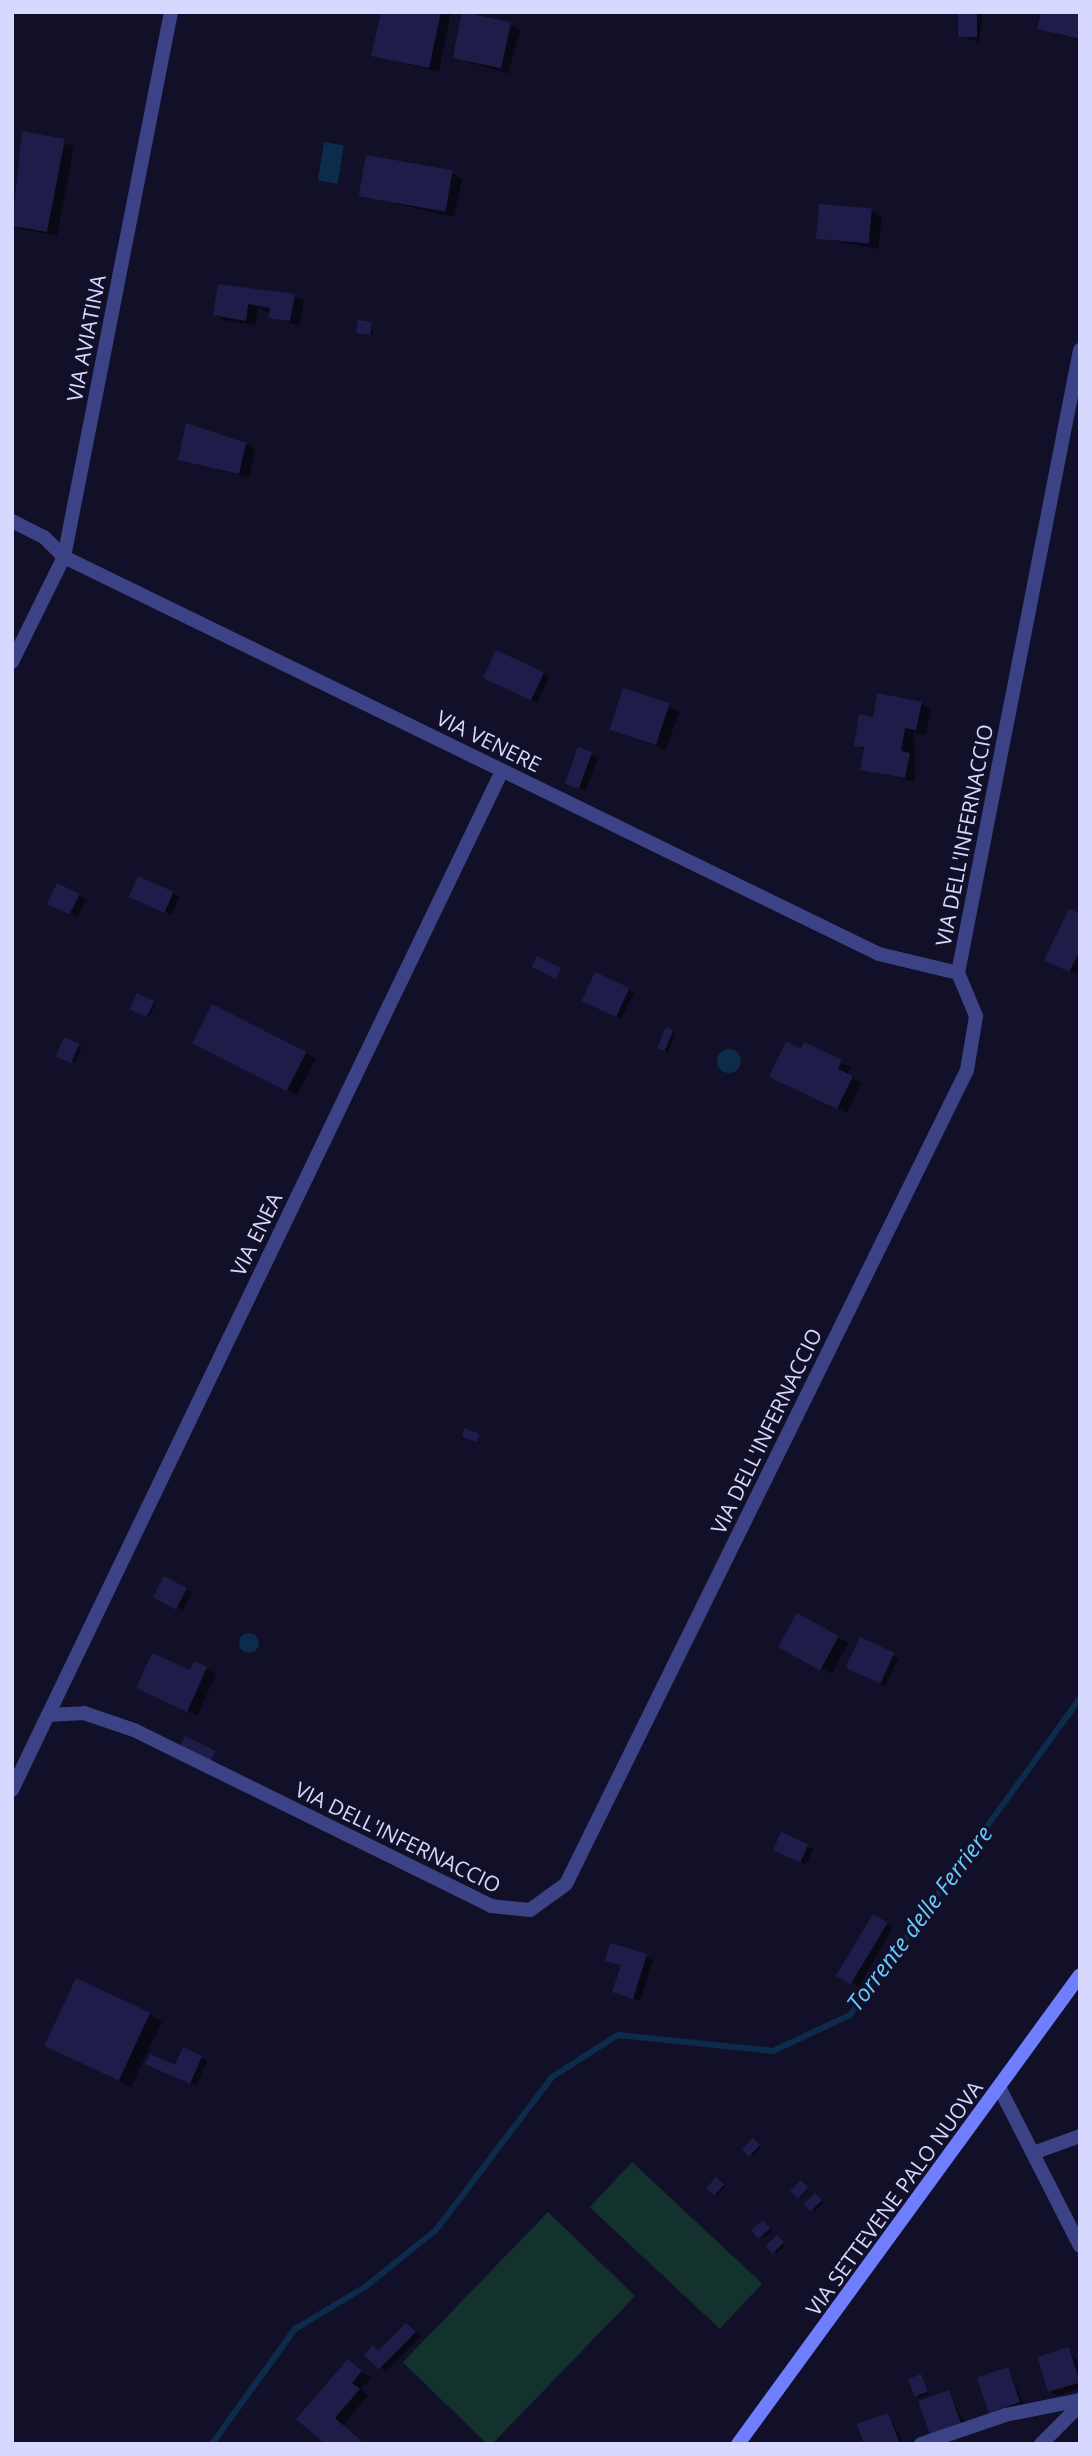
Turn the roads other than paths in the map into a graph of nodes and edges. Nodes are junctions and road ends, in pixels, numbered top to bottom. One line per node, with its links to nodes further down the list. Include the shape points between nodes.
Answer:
1 (172, 12): 4 (street, VIA AVIATINA)
2 (1080, 350): 7 (street, VIA DELL'INFERNACCIO)
3 (12, 521): 4 (street, VIA VENERE, via 44,537)
4 (64, 557): 5 (street, VIA AVIATINA); 6 (street, VIA VENERE)
5 (12, 662)
6 (502, 771): 7 (street, VIA VENERE, via 879,954); 8 (street, VIA ENEA)
7 (958, 973): 8 (street, VIA DELL'INFERNACCIO, via 976,1016 967,1070 575,1869 555,1895 523,1911 491,1906 114,1721 84,1713)
8 (48, 1716): 9 (street)
9 (12, 1790)
10 (1080, 1975): 11 (main road, VIA SETTEVENE PALO NUOVA)
11 (1000, 2089): 13 (street); 16 (main road, VIA SETTEVENE PALO NUOVA)
12 (1080, 2136): 13 (street)
13 (1033, 2153): 14 (street)
14 (1080, 2246)
15 (1080, 2402): 17 (street, via 1004,2415); 18 (street)
16 (738, 2444)
17 (921, 2444)
18 (1041, 2444)

